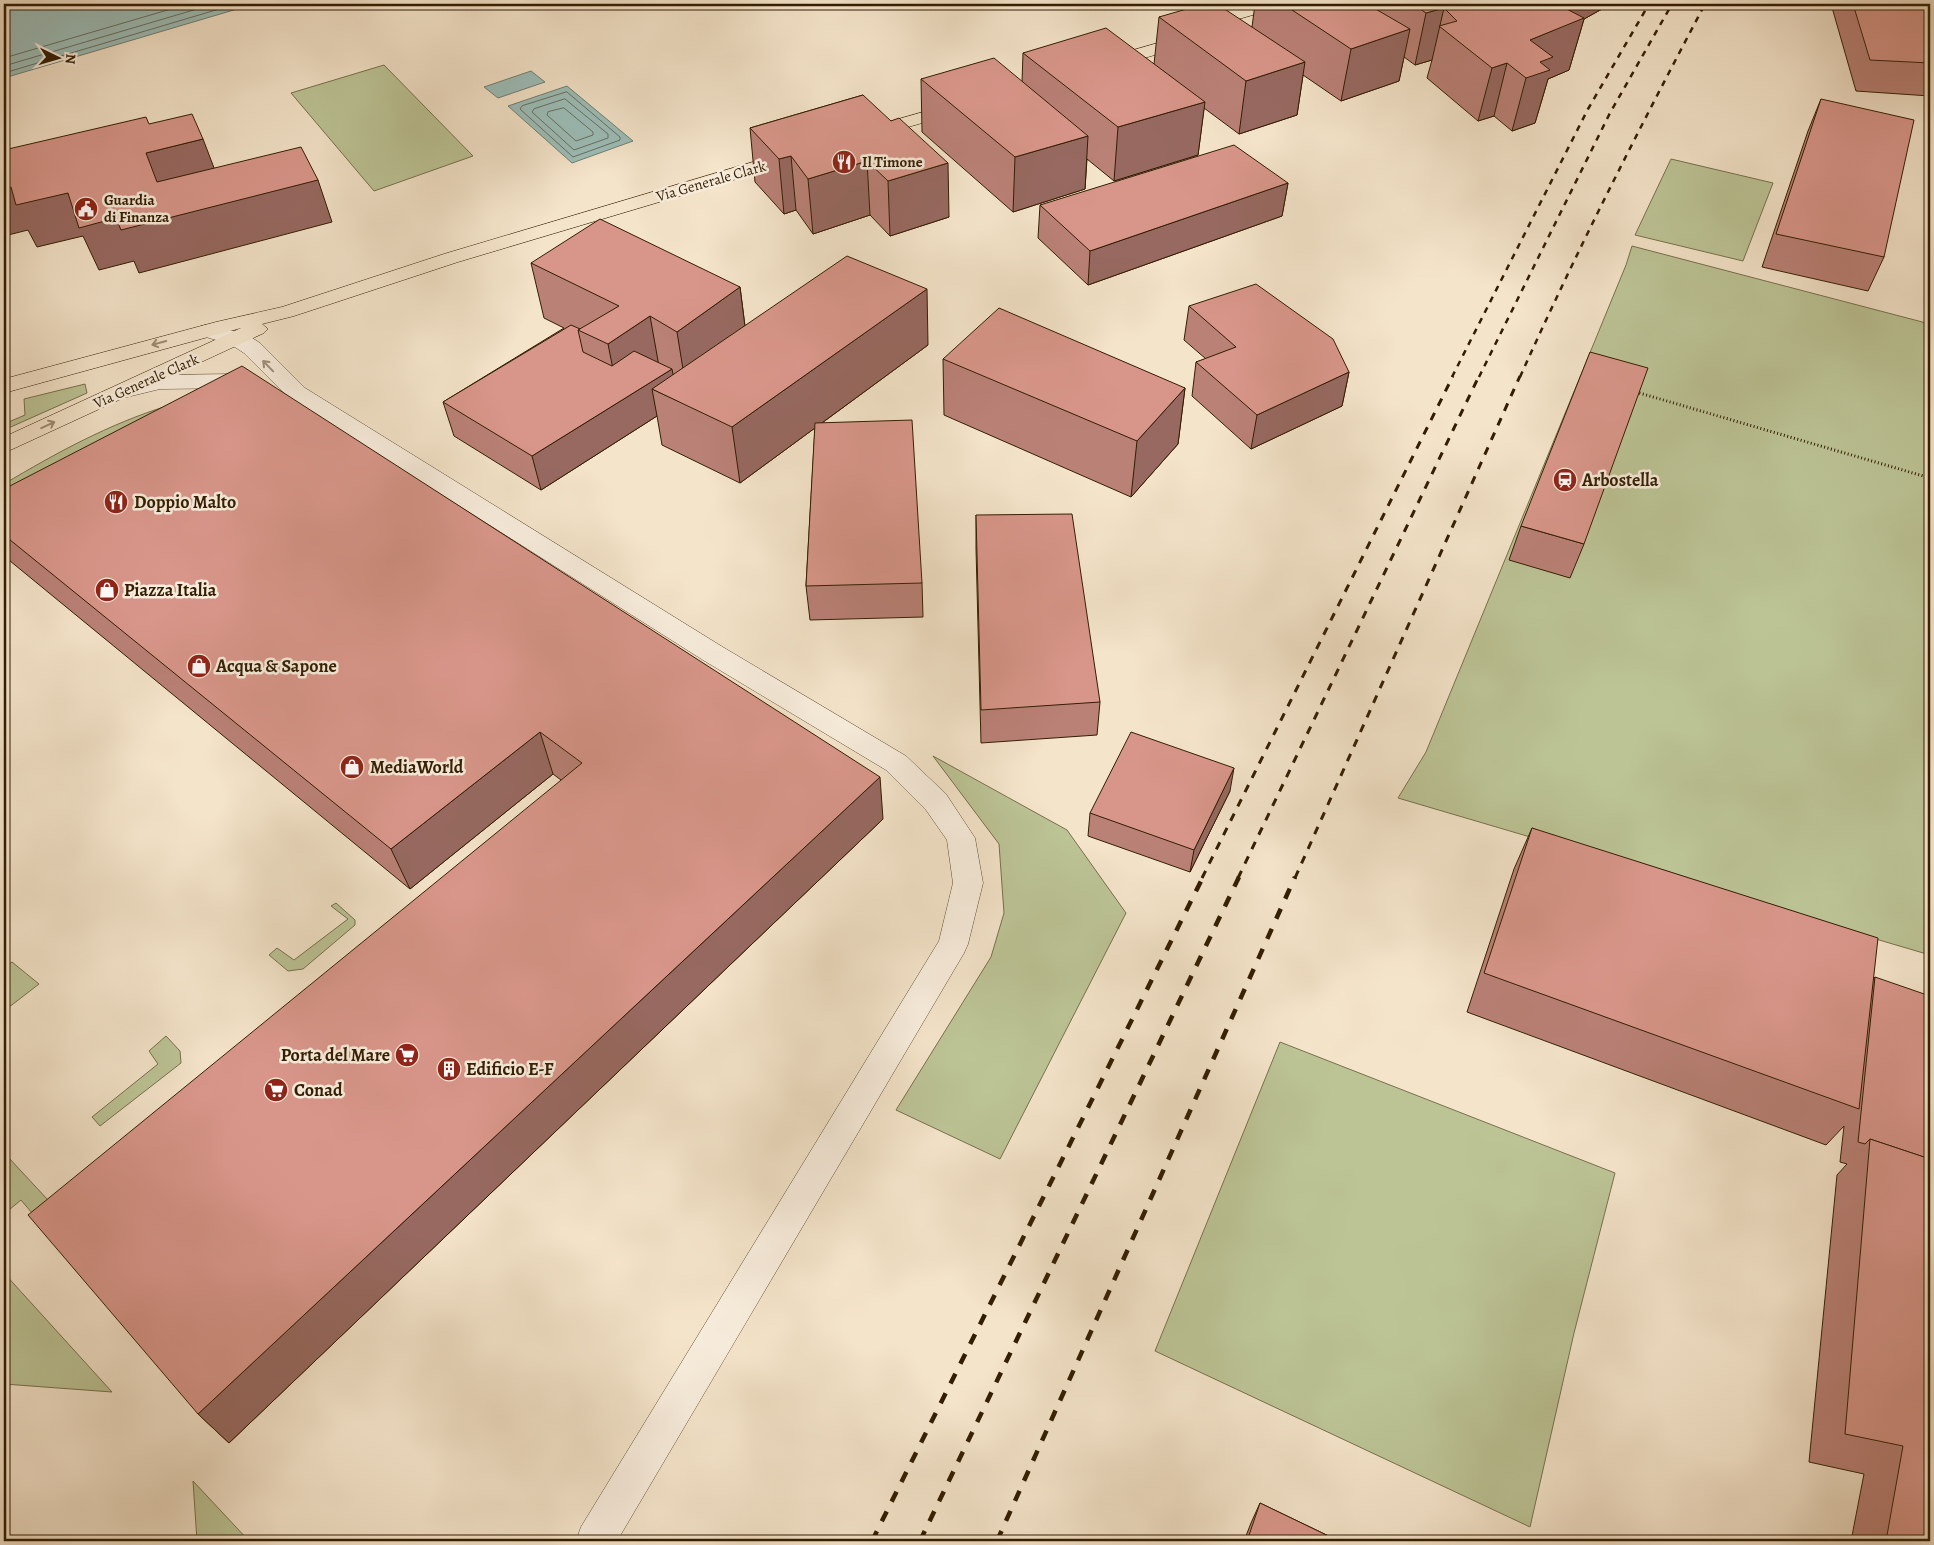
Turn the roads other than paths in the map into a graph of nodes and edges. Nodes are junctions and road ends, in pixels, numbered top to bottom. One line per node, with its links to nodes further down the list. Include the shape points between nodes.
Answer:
1 (1310, 4): 2 (main road)
2 (1084, 70)
3 (973, 103): 4 (main road)
4 (851, 139)
5 (803, 153): 6 (main road, Via Generale Clark, via 450,258)
6 (287, 312): 7 (main road, Via Generale Clark); 8 (main road, Via Generale Clark)
7 (206, 330): 8 (lane); 9 (main road, Via Generale Clark, one-way to 9)
8 (238, 339): 10 (main road, Via Generale Clark); 11 (lane, one-way to 8, via 252,348)
9 (4, 386)
10 (128, 390): 11 (lane, via 160,382 239,381); 12 (main road, Via Generale Clark, one-way to 10)
11 (297, 393): 13 (lane, via 712,653 896,763 936,802 961,838 968,883 953,944)
12 (4, 446)
13 (595, 1541)

